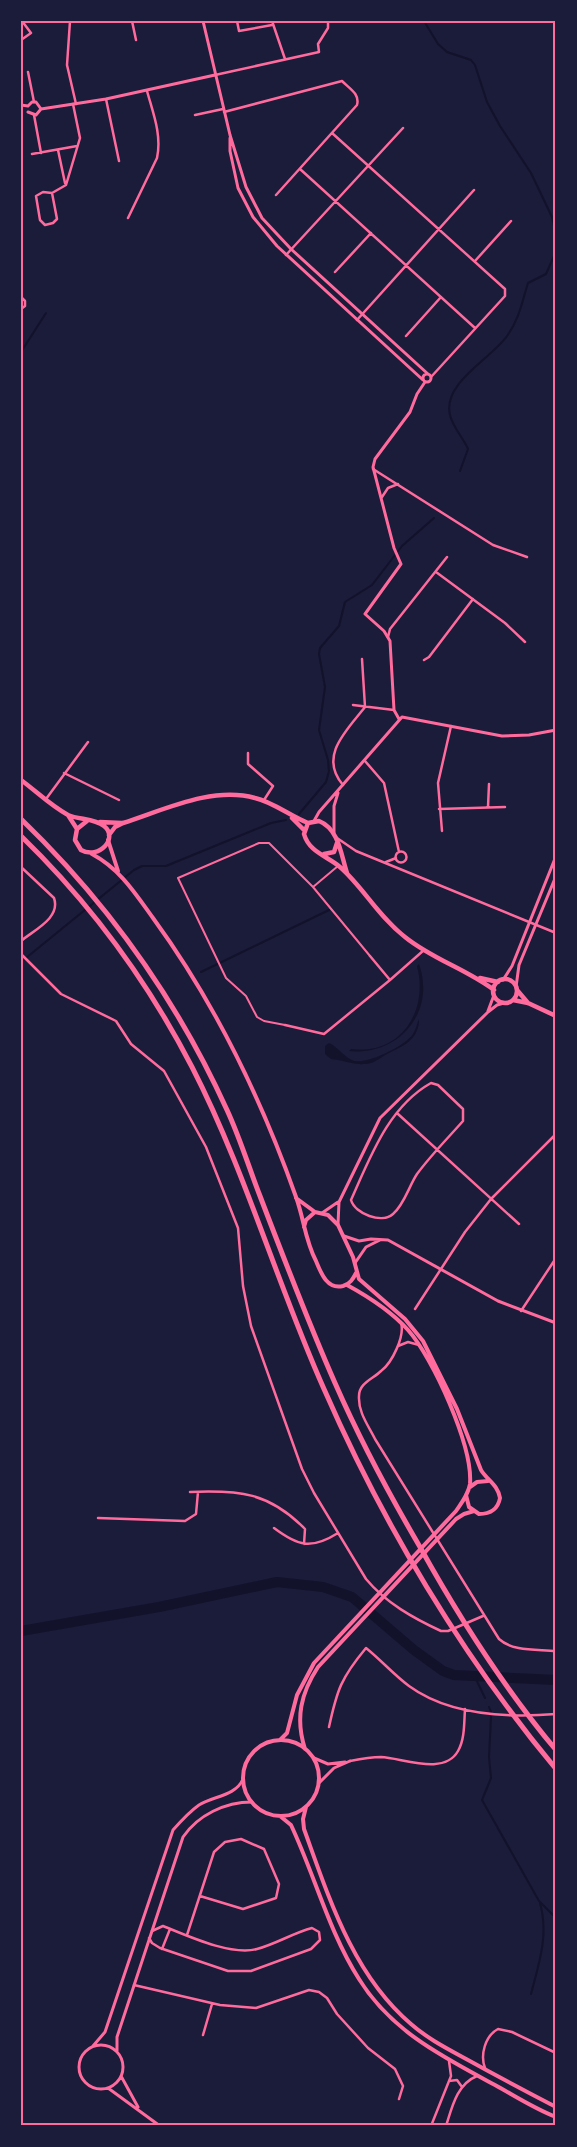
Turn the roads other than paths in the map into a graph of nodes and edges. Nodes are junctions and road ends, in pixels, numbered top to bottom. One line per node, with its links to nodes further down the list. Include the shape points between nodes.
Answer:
1 (22, 21): 8 (street, via 30,34)
2 (70, 21): 16 (street, via 67,65)
3 (132, 21): 9 (street)
4 (203, 21): 12 (street)
5 (237, 21): 7 (street, via 239,31)
6 (328, 21): 10 (street, via 328,28 318,44 319,52)
7 (272, 23): 10 (street)
8 (21, 40)
9 (136, 40)
10 (285, 59): 12 (street)
11 (28, 72): 15 (street)
12 (215, 75): 13 (street); 20 (street)
13 (148, 91): 14 (street); 40 (street, via 159,148)
14 (106, 99): 16 (street); 32 (street)
15 (34, 102): 18 (street); 19 (street, via 40,104)
16 (74, 104): 19 (street); 28 (street, via 80,138)
17 (21, 105): 18 (street)
18 (28, 106): 21 (street)
19 (41, 109): 23 (street)
20 (224, 110): 24 (street); 26 (street, via 342,82 359,99); 27 (street)
21 (28, 112): 22 (street); 23 (street)
22 (21, 113)
23 (34, 115): 30 (street)
24 (195, 115)
25 (403, 128): 33 (street)
26 (332, 133): 33 (street); 34 (street)
27 (230, 135): 44 (street, via 246,187 262,218); 45 (street, via 230,152 238,188 253,217)
28 (78, 146): 29 (street); 35 (street)
29 (58, 150): 30 (street); 35 (street)
30 (41, 153): 31 (street)
31 (32, 154)
32 (119, 160)
33 (368, 166): 39 (street); 42 (street)
34 (300, 169): 38 (street); 39 (street)
35 (66, 185): 37 (street)
36 (474, 190): 42 (street)
37 (52, 193): 37 (street, via 43,192 36,196 42,224 49,225 57,219)
38 (276, 195)
39 (335, 201): 43 (street); 44 (street)
40 (128, 218)
41 (510, 221): 46 (street)
42 (439, 229): 46 (street); 47 (street)
43 (371, 233): 47 (street); 48 (street)
44 (291, 249): 45 (street); 52 (street)
45 (286, 255): 53 (street)
46 (474, 261): 54 (street, via 505,289 505,296)
47 (406, 266): 49 (street); 52 (street)
48 (335, 272)
49 (441, 296): 54 (street); 55 (street)
50 (21, 297): 51 (street, via 25,306)
51 (21, 309)
52 (362, 314): 53 (street); 56 (street)
53 (357, 320): 57 (street)
54 (475, 328): 56 (street)
55 (406, 336)
56 (430, 376): 57 (street, via 424,375); 57 (street, via 430,382)
57 (424, 381): 58 (street, via 410,412 375,459)
58 (373, 469): 59 (street); 60 (street)
59 (398, 484): 60 (street, via 388,488); 62 (street, via 493,545)
60 (382, 497): 65 (street, via 400,568 365,614)
61 (447, 557): 63 (street)
62 (527, 558)
63 (436, 572): 64 (street); 65 (street, via 390,629)
64 (473, 599): 66 (street); 68 (street)
65 (388, 637): 71 (street)
66 (525, 642)
67 (362, 659): 70 (street)
68 (424, 660)
69 (353, 705): 70 (street)
70 (365, 707): 71 (street); 81 (street, via 337,742 333,759 335,775)
71 (394, 710): 72 (street)
72 (399, 719): 73 (street, via 406,716); 77 (street)
73 (451, 726): 74 (street, via 502,736); 88 (street, via 438,783)
74 (556, 730)
75 (88, 742): 78 (street)
76 (248, 753): 85 (street, via 248,764 273,786)
77 (365, 761): 81 (street); 103 (street, via 384,784)
78 (64, 772): 83 (street); 84 (street)
79 (21, 780): 83 (main road)
80 (490, 784): 86 (street)
81 (344, 785): 82 (street)
82 (339, 790): 93 (street); 102 (street, via 334,806)
83 (46, 799): 89 (main road)
84 (119, 800)
85 (264, 801): 90 (main road); 95 (main road, via 245,796 208,796)
86 (488, 807): 87 (street); 88 (street)
87 (505, 807)
88 (440, 808): 99 (street)
89 (68, 814): 92 (main road); 97 (main road)
90 (288, 814): 96 (main road); 98 (main road)
91 (21, 819): 174 (highway, via 62,858 103,906 146,964 202,1058 228,1112 336,1384 396,1506 453,1605 519,1706)
92 (87, 821): 94 (main road); 97 (main road)
93 (314, 821): 96 (main road); 102 (main road, via 327,825)
94 (99, 822): 95 (main road); 101 (main road, via 107,829)
95 (123, 823): 101 (main road, via 115,827)
96 (308, 823): 98 (main road)
97 (77, 830): 104 (main road, via 77,845)
98 (304, 830): 105 (main road, via 311,847)
99 (442, 832)
100 (21, 836): 177 (highway, via 93,914 168,1024 193,1069 239,1176 292,1314 354,1456 443,1612 500,1699)
101 (108, 837): 104 (main road, via 102,850); 111 (main road)
102 (336, 837): 105 (main road, via 334,852); 108 (street, via 356,851); 112 (main road)
103 (399, 852): 107 (street); 107 (street, via 406,854 406,860 400,862)
104 (92, 854): 111 (main road)
105 (323, 854): 110 (main road)
106 (556, 856): 115 (street)
107 (396, 858): 108 (street)
108 (385, 862): 115 (street)
109 (21, 866): 118 (street, via 56,903 54,913)
110 (339, 866): 112 (main road); 114 (street)
111 (118, 871): 136 (main road, via 177,952 216,1016 248,1079)
112 (347, 873): 119 (main road, via 388,922)
113 (556, 876): 116 (street)
114 (313, 887): 121 (street); 132 (street, via 272,845 265,842 178,878 229,982 246,996 257,1016 264,1021)
115 (529, 922): 116 (street); 124 (street, via 512,966)
116 (534, 925): 117 (street); 125 (street, via 519,966)
117 (556, 933)
118 (21, 941)
119 (424, 950): 122 (main road); 123 (street)
120 (21, 954): 165 (street, via 61,994 116,1020 132,1044 164,1071 206,1147 238,1228 246,1308 284,1420 314,1493)
121 (370, 956): 123 (street)
122 (478, 978): 124 (main road); 126 (main road)
123 (390, 980): 132 (street, via 324,1034)
124 (501, 981): 125 (main road, via 512,981); 126 (main road)
125 (516, 988): 127 (main road); 129 (main road)
126 (494, 993): 128 (main road); 130 (street)
127 (513, 1000): 128 (main road); 129 (main road)
128 (504, 1003): 130 (street)
129 (528, 1003): 131 (main road)
130 (488, 1012): 138 (street, via 385,1112)
131 (556, 1016)
132 (285, 1025)
133 (398, 1114): 135 (street); 135 (street, via 425,1086 431,1083 438,1085 463,1109 465,1116); 135 (street, via 382,1132 351,1200 358,1211 374,1217 388,1217 395,1212 417,1174)
134 (556, 1134): 137 (street)
135 (437, 1150): 137 (street)
136 (296, 1198): 139 (main road); 143 (main road)
137 (491, 1199): 141 (street); 148 (street)
138 (338, 1202): 140 (street); 142 (street)
139 (315, 1212): 140 (main road); 143 (main road, via 306,1220)
140 (322, 1213): 142 (main road)
141 (519, 1224)
142 (338, 1225): 144 (main road)
143 (304, 1227): 150 (main road, via 308,1246 326,1281 335,1287)
144 (344, 1236): 145 (street, via 359,1240); 147 (main road)
145 (382, 1239): 147 (street, via 366,1247); 148 (street)
146 (556, 1258): 152 (street)
147 (355, 1264): 149 (main road)
148 (441, 1268): 151 (street); 152 (street)
149 (356, 1273): 150 (main road); 157 (main road, via 364,1285 405,1319 423,1341 457,1409 481,1470)
150 (347, 1285): 153 (main road)
151 (414, 1309)
152 (521, 1311): 154 (street)
153 (400, 1322): 155 (main road); 156 (street, via 403,1333)
154 (556, 1323)
155 (419, 1345): 156 (street, via 408,1342); 158 (main road, via 440,1385 462,1440)
156 (397, 1347): 167 (street, via 383,1370 364,1384 358,1394 360,1409)
157 (492, 1483): 158 (main road, via 482,1480); 162 (main road, via 499,1492 496,1509 485,1514)
158 (469, 1489): 161 (main road)
159 (190, 1492): 160 (street)
160 (198, 1492): 163 (street, via 196,1514 185,1521); 166 (street, via 247,1492 266,1501 286,1512 305,1529)
161 (466, 1495): 162 (main road); 172 (main road, via 456,1511 314,1663 304,1679 289,1730)
162 (474, 1511): 173 (main road, via 459,1516 318,1666 303,1696 299,1723)
163 (98, 1518)
164 (274, 1528): 166 (street, via 292,1541)
165 (338, 1533): 166 (street, via 316,1543); 167 (street, via 374,1589 414,1618 448,1631)
166 (304, 1544)
167 (483, 1616): 168 (street, via 505,1644)
168 (556, 1651)
169 (465, 1709): 170 (street, via 492,1715); 171 (street, via 435,1702 408,1685 366,1648 346,1672 338,1688); 176 (street, via 460,1747 447,1761 436,1764 382,1757)
170 (556, 1714)
171 (329, 1727)
172 (280, 1740): 173 (main road); 178 (main road, via 264,1745 251,1756)
173 (305, 1748): 175 (main road)
174 (556, 1750)
175 (314, 1758): 176 (street, via 328,1764); 179 (main road)
176 (350, 1761): 179 (street, via 334,1768)
177 (556, 1769)
178 (243, 1779): 180 (main road); 192 (street, via 233,1791 200,1804 173,1830 105,2032)
179 (319, 1783): 181 (main road, via 315,1796)
180 (252, 1802): 182 (main road, via 264,1812); 185 (street, via 231,1805 191,1825 176,1852)
181 (306, 1807): 182 (main road, via 294,1814); 196 (main road, via 304,1830 352,1949 368,1976 410,2024)
182 (280, 1816): 195 (main road, via 291,1825 335,1932 359,1980 378,2006 403,2030)
183 (200, 1896): 183 (street, via 214,1852 225,1842 241,1839 264,1849 279,1884 276,1898 243,1909); 186 (street)
184 (170, 1929): 185 (street, via 163,1926); 186 (street); 188 (street)
185 (151, 1932): 187 (street)
186 (187, 1935): 188 (street, via 240,1950 256,1949 312,1928 319,1932 320,1940 312,1949 251,1971 228,1971)
187 (149, 1938): 188 (street, via 152,1944); 189 (street)
188 (162, 1949)
189 (134, 1985): 190 (street); 193 (street, via 116,2037)
190 (212, 2004): 191 (street); 202 (street, via 256,2008 309,1990 319,1992 368,2048 395,2070 402,2086)
191 (203, 2035)
192 (93, 2046): 193 (street, via 110,2046); 200 (street, via 80,2057 80,2074 91,2087)
193 (117, 2052): 197 (street, via 123,2068)
194 (556, 2053): 196 (street, via 512,2032 498,2029 482,2053)
195 (449, 2061): 198 (main road); 199 (street)
196 (485, 2070): 204 (main road)
197 (121, 2076): 200 (street); 203 (street)
198 (477, 2076): 201 (street); 205 (main road)
199 (449, 2081): 201 (street, via 457,2080); 207 (street)
200 (108, 2087): 203 (street)
201 (462, 2087): 208 (street)
202 (399, 2099)
203 (138, 2107): 206 (street)
204 (556, 2107)
205 (556, 2117)
206 (160, 2126)
207 (431, 2126)
208 (446, 2126)

